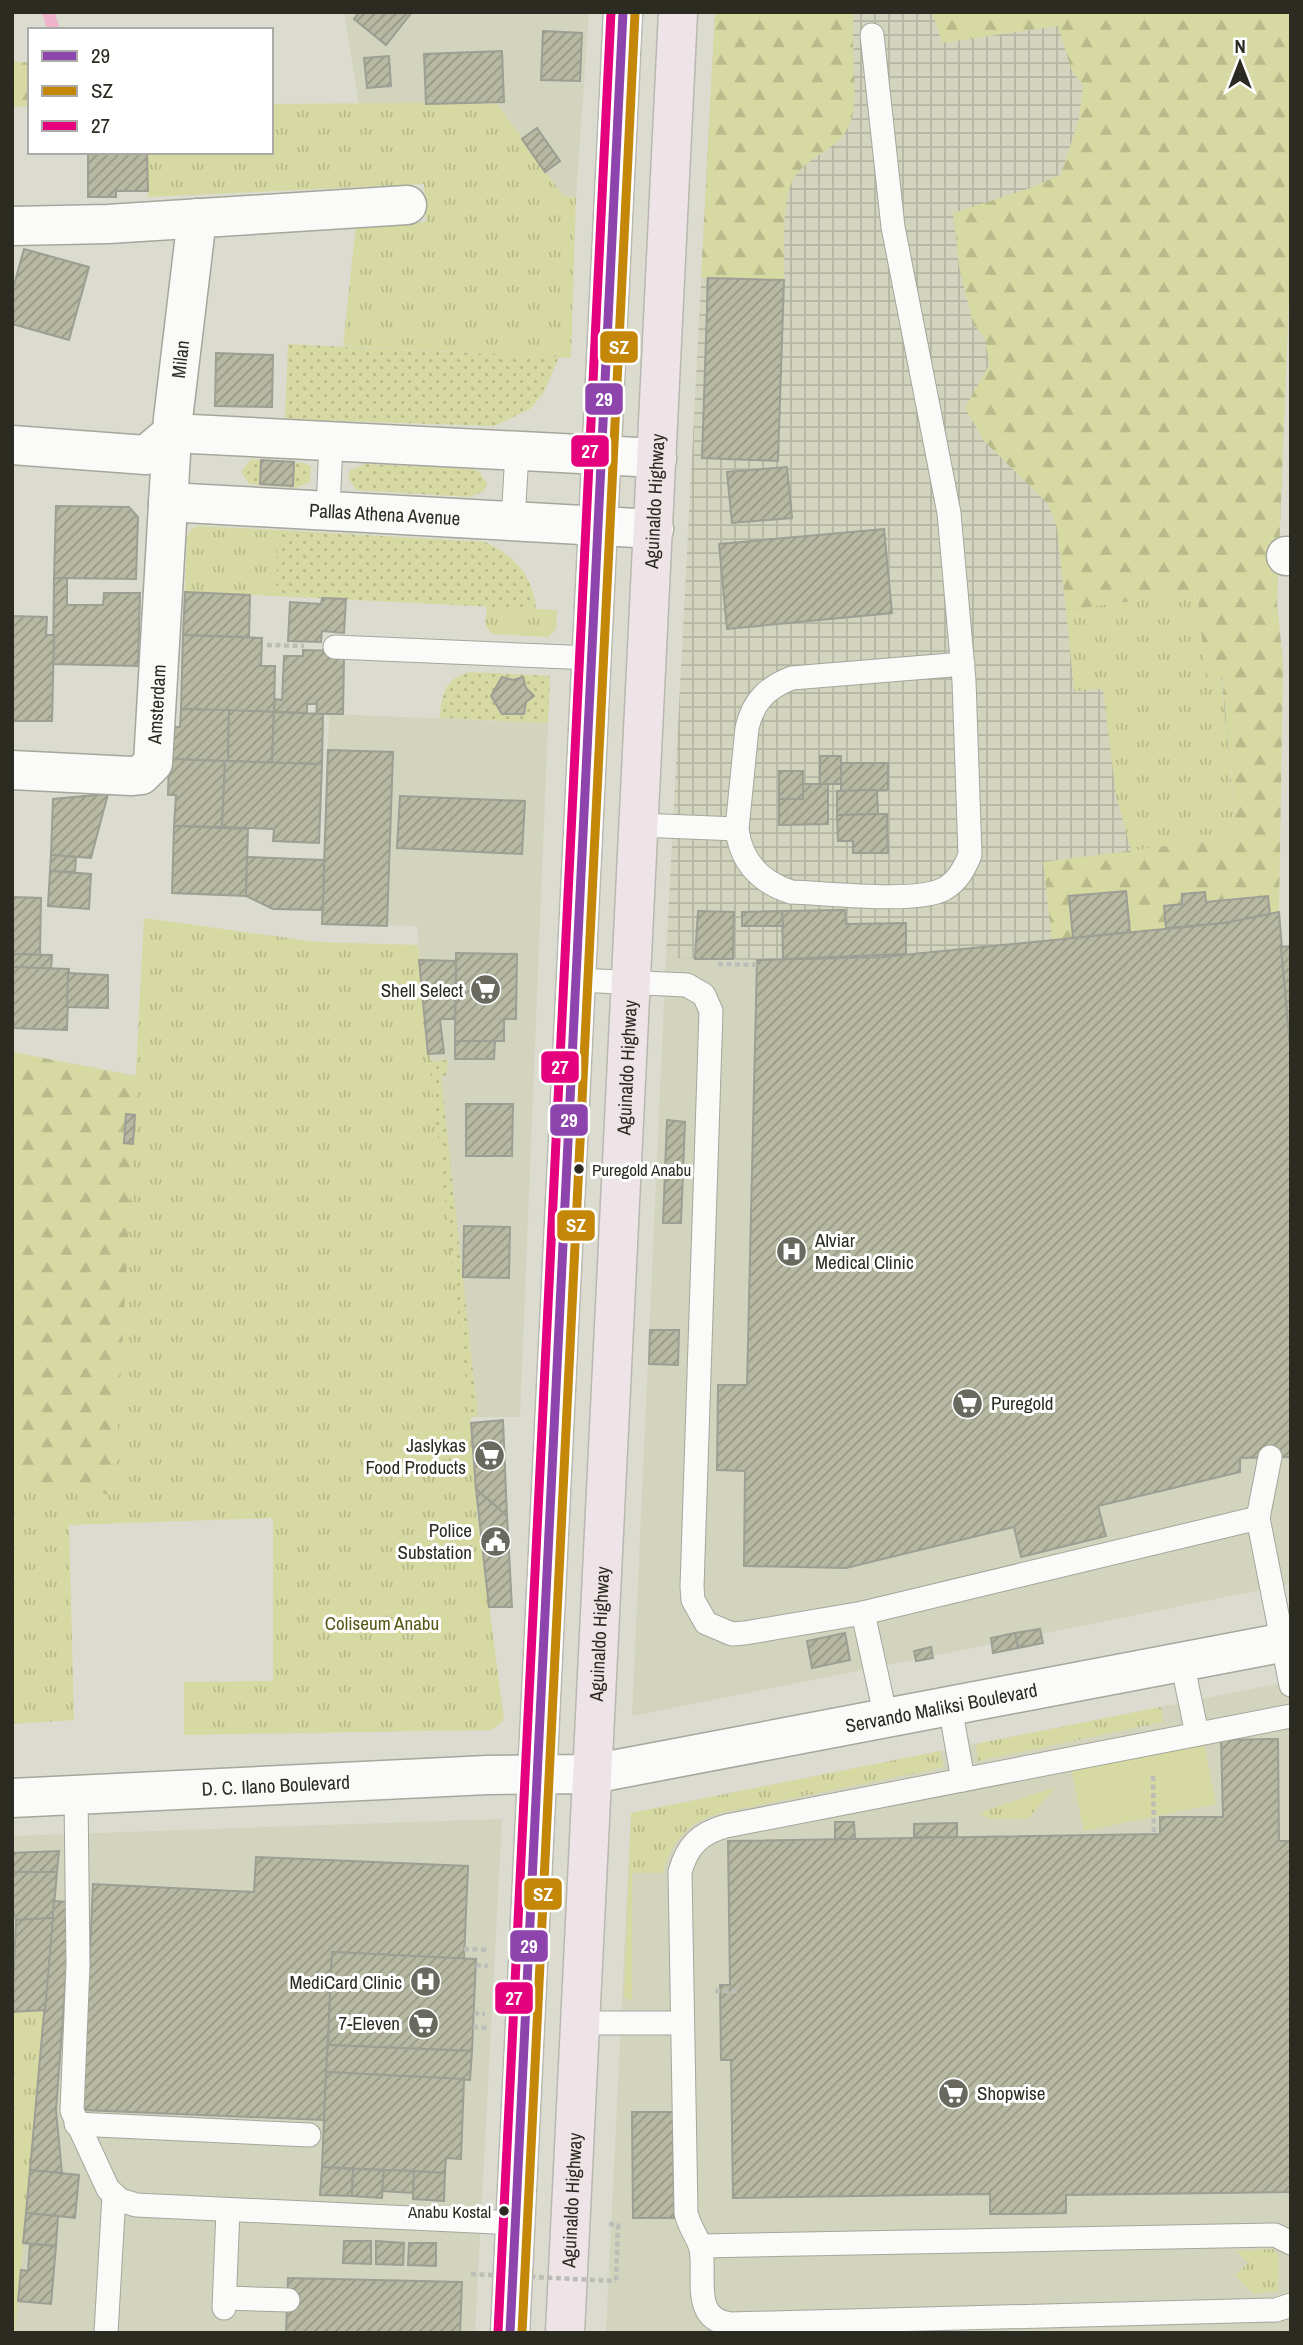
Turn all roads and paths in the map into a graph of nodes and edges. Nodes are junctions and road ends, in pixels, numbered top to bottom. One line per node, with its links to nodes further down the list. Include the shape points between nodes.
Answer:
1 (623, 12): 11 (highway)
2 (678, 12): 12 (highway, Aguinaldo Highway)
3 (872, 35): 20 (lane, via 894,228 949,513)
4 (407, 205): 5 (street)
5 (197, 218): 6 (street); 8 (street, Milan)
6 (12, 226)
7 (331, 442): 8 (street); 10 (street); 14 (lane)
8 (159, 444): 9 (street); 13 (street)
9 (12, 445)
10 (517, 452): 11 (street); 15 (lane)
11 (601, 456): 12 (street); 16 (highway)
12 (657, 457): 17 (highway, Aguinaldo Highway)
13 (168, 502): 14 (street, Pallas Athena Avenue); 21 (street, Amsterdam, via 153,762 141,775 131,776)
14 (328, 510): 15 (street, Pallas Athena Avenue)
15 (513, 522): 16 (street, Pallas Athena Avenue)
16 (598, 526): 17 (street, Pallas Athena Avenue); 19 (highway)
17 (654, 529): 22 (highway, Aguinaldo Highway)
18 (335, 647): 19 (lane)
19 (592, 657): 24 (highway)
20 (963, 664): 23 (lane, via 792,678 776,684 762,695 749,716); 23 (lane, via 971,840 965,868 945,888 918,896 791,892 777,888 753,870 744,857)
21 (12, 770)
22 (639, 825): 23 (lane); 25 (highway, Aguinaldo Highway)
23 (737, 829)
24 (576, 980): 25 (lane); 37 (highway)
25 (631, 983): 28 (lane, via 687,985 704,995 711,1011 693,1600 706,1623 732,1634); 38 (highway, Aguinaldo Highway)
26 (1270, 1457): 27 (lane)
27 (1258, 1518): 28 (lane); 29 (lane)
28 (863, 1613): 34 (lane)
29 (1287, 1642): 30 (street, Servando Maliksi Boulevard); 31 (lane)
30 (1182, 1662): 32 (street, Servando Maliksi Boulevard); 35 (lane)
31 (1291, 1685)
32 (950, 1706): 34 (street, Servando Maliksi Boulevard); 39 (lane)
33 (1291, 1716): 35 (lane)
34 (886, 1718): 38 (street, Servando Maliksi Boulevard)
35 (1197, 1734): 36 (lane)
36 (1152, 1743): 39 (lane); 42 (path)
37 (538, 1773): 38 (street, Servando Maliksi Boulevard); 40 (street, D. C. Ilano Boulevard); 53 (highway)
38 (592, 1774): 47 (highway, Aguinaldo Highway)
39 (963, 1780): 48 (lane, via 726,1826 695,1841 680,1872)
40 (76, 1795): 41 (street, D. C. Ilano Boulevard); 49 (lane, via 78,1965 72,2111)
41 (12, 1798)
42 (1154, 1834)
43 (464, 1949): 44 (path)
44 (500, 1951)
45 (737, 1991): 46 (path)
46 (721, 1992)
47 (579, 2023): 48 (lane); 63 (highway, Aguinaldo Highway)
48 (682, 2023): 56 (lane, via 686,2213)
49 (76, 2124): 50 (lane); 51 (lane)
50 (309, 2135)
51 (114, 2195): 52 (lane, via 136,2205); 61 (lane)
52 (228, 2210): 53 (lane); 58 (lane, via 224,2303)
53 (515, 2223): 62 (highway)
54 (618, 2225): 57 (path, bridge, via 616,2281)
55 (1291, 2243): 56 (lane, via 1275,2235)
56 (701, 2246): 60 (lane, via 704,2308 720,2322)
57 (471, 2274)
58 (288, 2300)
59 (1291, 2305): 60 (lane, via 1276,2310)
60 (931, 2326)
61 (106, 2333)
62 (510, 2333)
63 (565, 2333)

